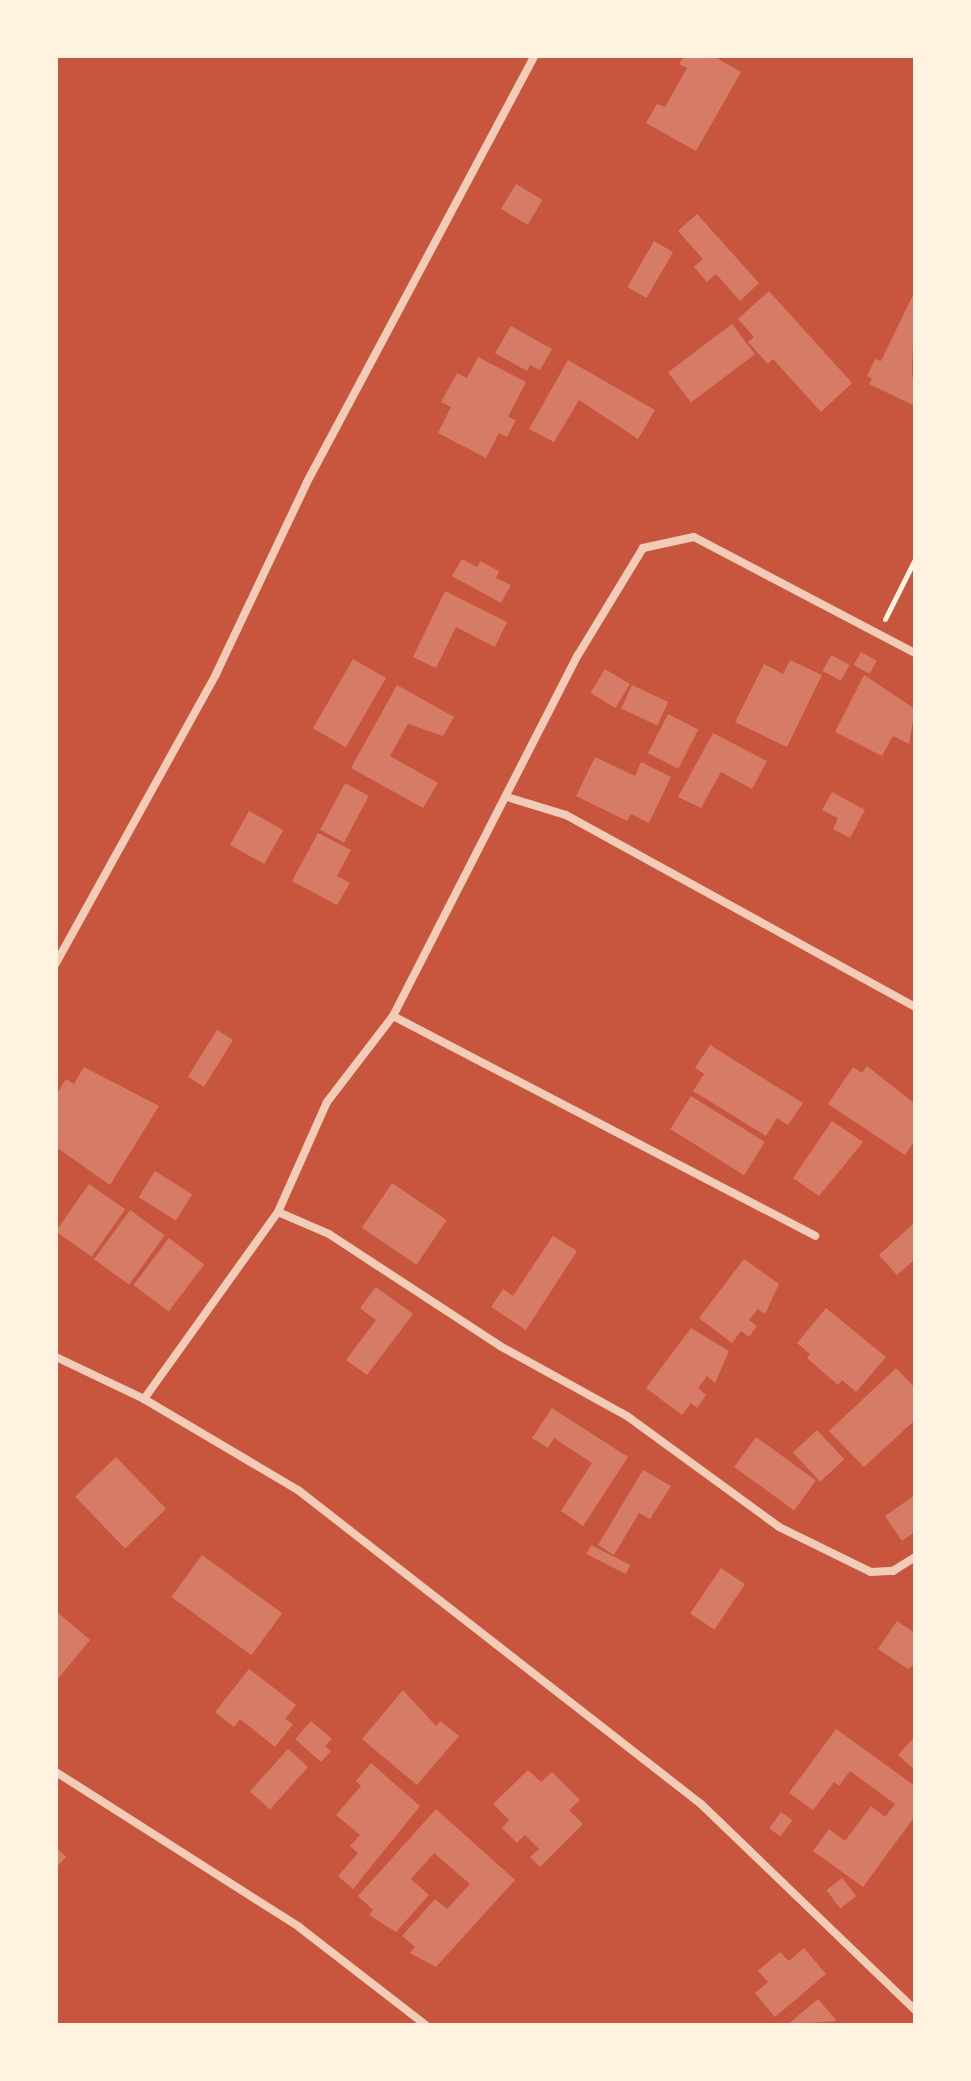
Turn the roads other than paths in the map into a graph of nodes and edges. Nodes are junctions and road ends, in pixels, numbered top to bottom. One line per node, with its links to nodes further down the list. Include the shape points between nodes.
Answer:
1 (534, 56): 4 (street, via 307,482 216,674)
2 (915, 653): 3 (street, via 694,537 643,548 578,655)
3 (507, 797): 5 (street, via 566,815); 6 (street)
4 (56, 963)
5 (915, 1007)
6 (393, 1016): 7 (street, via 327,1102); 8 (street)
7 (278, 1212): 10 (street); 11 (street, via 329,1234 500,1346 627,1416 779,1527 871,1572 893,1571)
8 (815, 1236)
9 (56, 1357): 10 (street)
10 (144, 1399): 13 (street, via 298,1490 689,1794)
11 (915, 1557)
12 (56, 1772): 14 (street, via 299,1927)
13 (915, 2010)
14 (426, 2025)

